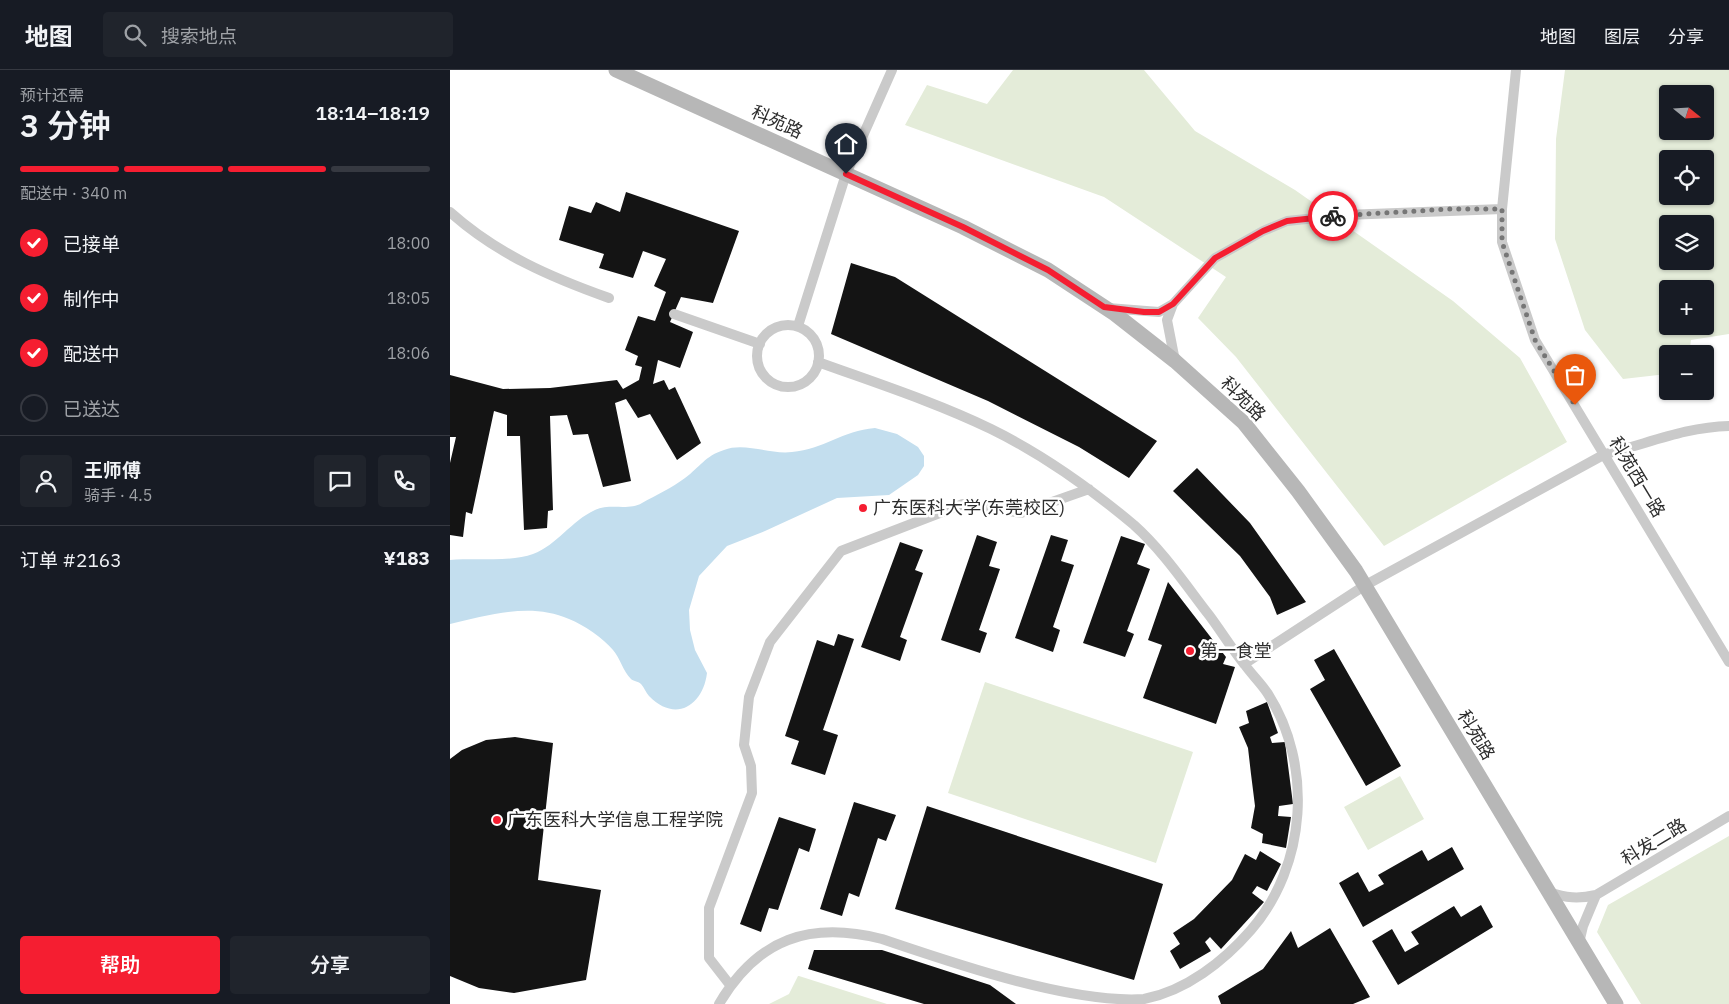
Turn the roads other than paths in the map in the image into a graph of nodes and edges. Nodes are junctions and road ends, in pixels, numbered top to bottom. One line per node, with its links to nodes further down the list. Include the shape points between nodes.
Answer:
1 (616, 70): 4 (street, 科苑路)
2 (892, 70): 4 (street)
3 (1516, 70): 5 (street, 科苑西一路)
4 (846, 174): 9 (street, 科苑路, via 1048,270); 11 (street)
5 (1502, 209): 8 (street, via 1345,215 1287,221 1215,258); 16 (street, 科苑西一路, via 1502,242 1535,340)
6 (450, 212): 7 (street, via 501,252 567,283)
7 (609, 298)
8 (1173, 304): 9 (street, via 1159,312); 13 (street, via 1167,320)
9 (1104, 307): 13 (street, 科苑路)
10 (674, 314): 12 (street)
11 (798, 326): 12 (street, via 783,325 771,329); 14 (street, via 814,338 819,351)
12 (760, 344): 14 (street, via 757,362 764,376 774,383 788,387 802,383 810,377)
13 (1175, 361): 18 (street, 科苑路, via 1244,423 1298,491)
14 (818, 362): 17 (street, via 992,429 1039,455)
15 (1729, 426): 16 (street, via 1674,433 1640,446)
16 (1605, 454): 18 (street); 19 (street, 科苑西一路)
17 (1088, 489): 20 (street, via 1158,549); 25 (street, via 1021,513 962,504 842,552 770,642 750,697 744,745 751,766 752,794 709,908 709,958)
18 (1364, 586): 20 (street); 22 (street, 科苑路)
19 (1729, 662)
20 (1244, 664): 25 (street, via 1268,693 1289,736 1299,801 1296,826 1284,876 1273,900 1243,940 1196,978 1172,991 1144,999 1116,1002 1086,999 1026,986 854,932 830,931 785,941 762,953)
21 (1729, 816): 23 (street, 科发二路)
22 (1548, 891): 23 (street, via 1580,899); 24 (street, 科苑路)
23 (1596, 895): 24 (street)
24 (1579, 943): 27 (street, 科苑路)
25 (730, 985): 26 (street)
26 (719, 1004)
27 (1616, 1004)

